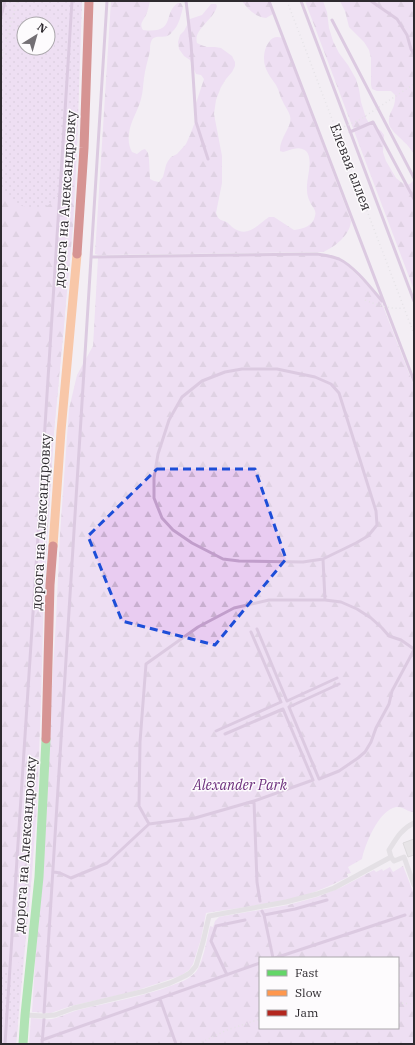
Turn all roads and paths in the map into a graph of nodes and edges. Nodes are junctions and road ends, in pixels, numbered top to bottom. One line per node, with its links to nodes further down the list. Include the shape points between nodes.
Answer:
1 (17, 1): 4 (path)
2 (89, 1): 17 (street, дорога на Александровку, via 79,226 50,585 48,722 39,877)
3 (288, 1): 6 (path, Елевая аллея)
4 (1, 61)
5 (414, 84): 6 (path, via 361,119)
6 (336, 130): 8 (path, Елевая аллея)
7 (365, 300): 8 (path, via 384,307)
8 (404, 308): 10 (path, Елевая аллея)
9 (414, 320): 10 (path)
10 (410, 324): 11 (path, Елевая аллея)
11 (414, 334)
12 (414, 823): 13 (lane, via 399,834 389,850)
13 (392, 857): 14 (lane, via 394,861 404,857); 17 (lane, via 334,888 317,894 209,916 196,966 190,973 177,980 140,993 51,1016)
14 (414, 885)
15 (399, 1003): 16 (path)
16 (414, 1004)
17 (24, 1015): 19 (street, дорога на Александровку)
18 (259, 1020): 20 (path, via 227,1030)
19 (23, 1044)
20 (198, 1044)

